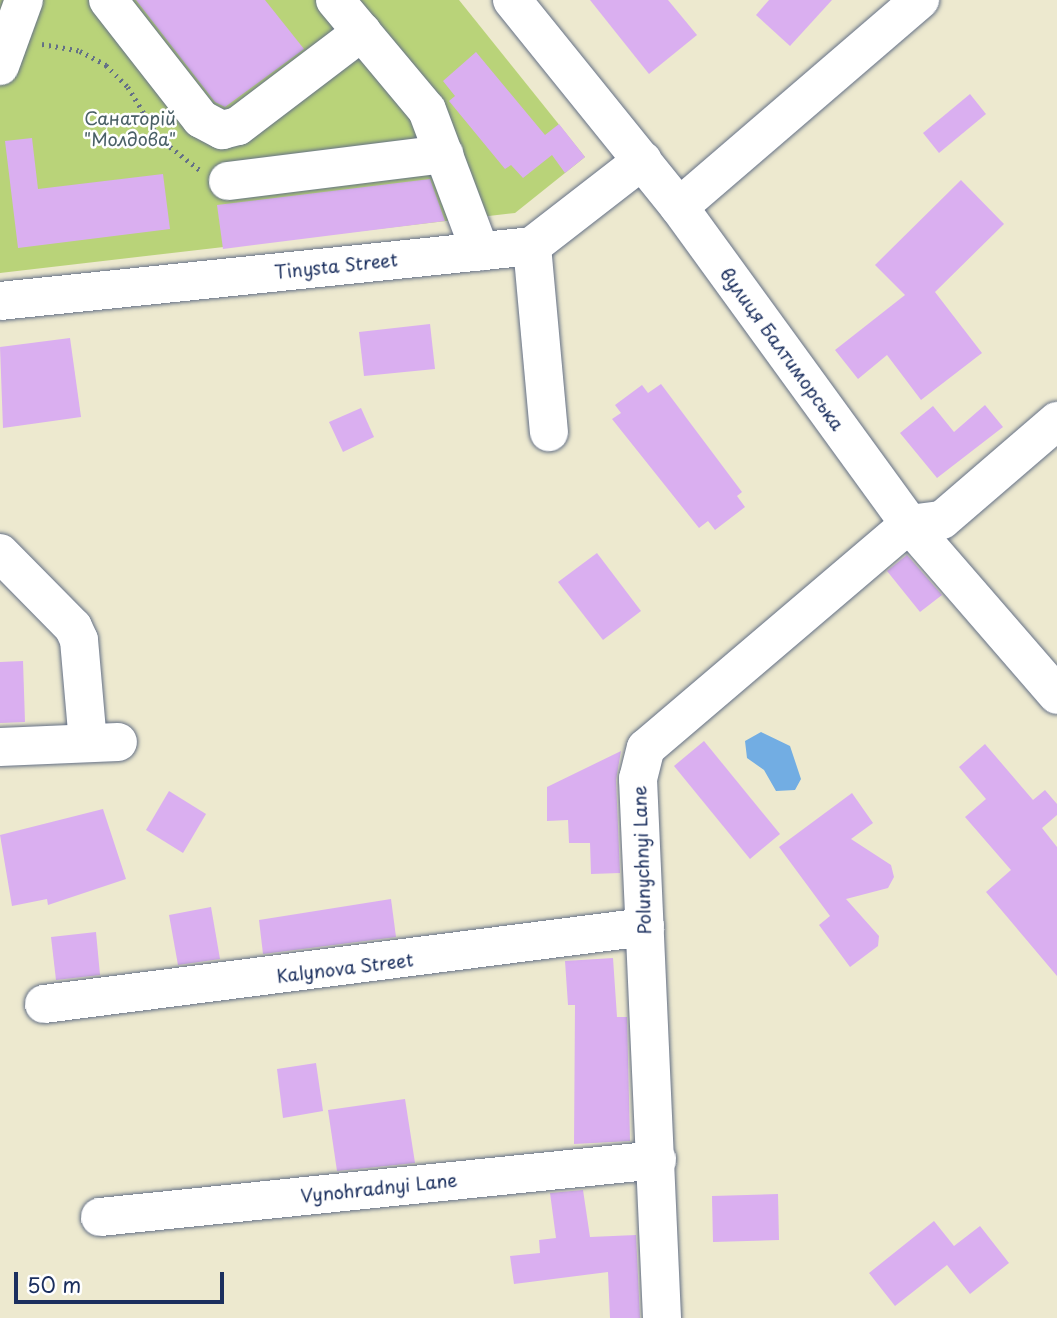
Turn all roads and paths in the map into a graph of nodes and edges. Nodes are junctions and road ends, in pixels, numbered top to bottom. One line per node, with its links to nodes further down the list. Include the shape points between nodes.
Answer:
1 (24, 0): 7 (street)
2 (108, 0): 6 (street, via 201,119 222,130 238,126)
3 (335, 0): 6 (street)
4 (512, 0): 9 (street, вулиця Балтиморська)
5 (920, 0): 11 (street)
6 (362, 32): 8 (street, via 427,110)
7 (5, 54): 10 (path, via 66,48 106,65 128,87 159,138 201,170)
8 (444, 154): 10 (street); 13 (street)
9 (643, 160): 11 (street, вулиця Балтиморська); 12 (street)
10 (228, 181)
11 (679, 207): 17 (street, вулиця Балтиморська)
12 (533, 246): 13 (street, Tinysta Street); 16 (street)
13 (480, 251): 14 (street, Tinysta Street)
14 (0, 302)
15 (1057, 421): 17 (street, via 942,520)
16 (549, 432)
17 (909, 524): 19 (street, вулиця Балтиморська); 21 (street, Polunychnyi Lane, via 646,748 638,779)
18 (0, 553): 20 (street, via 73,627 103,742)
19 (1057, 695)
20 (0, 747)
21 (645, 927): 22 (street, Kalynova Street); 23 (street, Polunychnyi Lane)
22 (44, 1004)
23 (657, 1160): 24 (street, Vynohradnyi Lane); 25 (street, Polunychnyi Lane)
24 (100, 1217)
25 (662, 1318)

